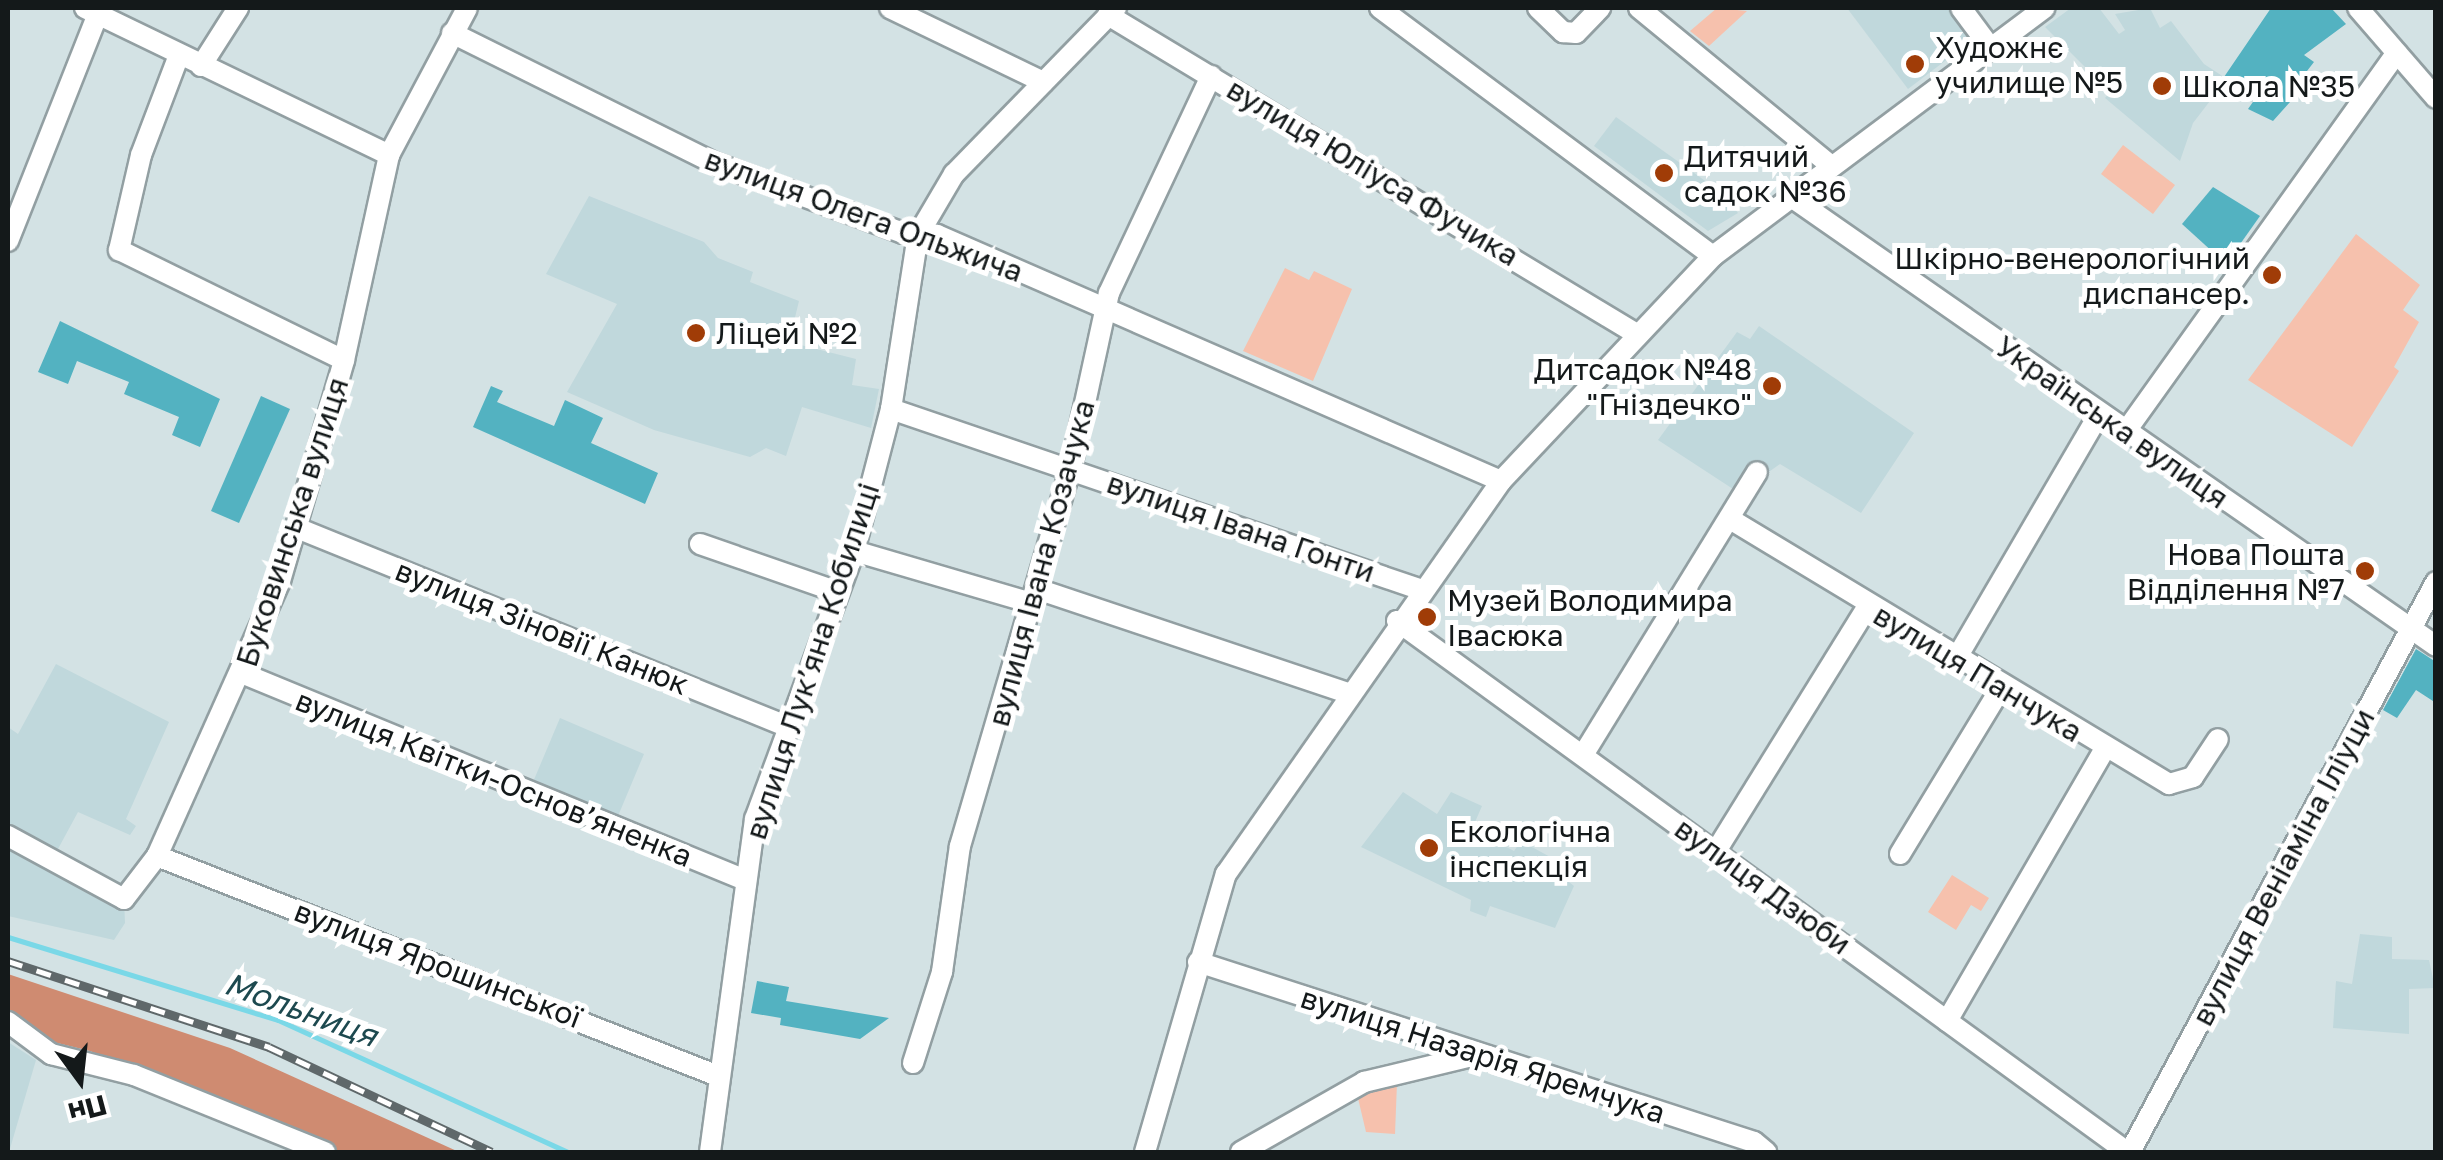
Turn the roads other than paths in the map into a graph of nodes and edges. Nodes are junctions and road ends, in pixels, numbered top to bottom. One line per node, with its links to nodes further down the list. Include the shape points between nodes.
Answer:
1 (238, 8): 17 (street)
2 (468, 8): 13 (street, Буковинська вулиця)
3 (890, 8): 19 (street)
4 (1380, 8): 26 (street, via 1652,203)
5 (1538, 8): 6 (street, via 1563,32 1576,32)
6 (1600, 8)
7 (1639, 8): 22 (street)
8 (1961, 8): 14 (street)
9 (2044, 8): 14 (street)
10 (2358, 8): 15 (street)
11 (92, 11): 16 (street); 25 (street)
12 (1112, 11): 18 (street, вулиця Юліуса Фучика); 19 (street, вулиця Лукʼяна Кобилиці)
13 (452, 32): 21 (street, Буковинська вулиця); 24 (street, вулиця Олега Ольжича, via 714,163)
14 (1990, 47): 22 (street)
15 (2397, 53): 20 (street); 32 (street)
16 (179, 55): 17 (street); 29 (street, via 141,154 116,236 119,250)
17 (201, 66): 21 (street)
18 (1212, 76): 27 (street, вулиця Івана Козачука); 28 (street, вулиця Юліуса Фучика)
19 (1042, 82): 24 (street, вулиця Лукʼяна Кобилиці, via 933,199)
20 (2436, 98)
21 (389, 156): 29 (street, Буковинська вулиця)
22 (1828, 164): 23 (street)
23 (1790, 196): 26 (street); 31 (street, Українська вулиця)
24 (918, 234): 27 (street, вулиця Олега Ольжича); 30 (street, вулиця Лукʼяна Кобилиці)
25 (8, 241)
26 (1714, 256): 28 (street)
27 (1106, 306): 33 (street, вулиця Івана Козачука); 35 (street, вулиця Олега Ольжича)
28 (1635, 333): 35 (street)
29 (344, 360): 37 (street, Буковинська вулиця)
30 (892, 408): 33 (street, вулиця Івана Гонти); 39 (street, вулиця Лукʼяна Кобилиці)
31 (2100, 413): 32 (street, Українська вулиця); 48 (street)
32 (2126, 431): 46 (street, Українська вулиця)
33 (1070, 467): 41 (street, вулиця Івана Гонти); 43 (street, вулиця Івана Козачука)
34 (1757, 472): 36 (street)
35 (1501, 481): 41 (street)
36 (1730, 519): 44 (street, вулиця Панчука); 55 (street)
37 (297, 528): 49 (street, Буковинська вулиця); 52 (street, вулиця Зіновії Канюк)
38 (700, 544): 42 (street)
39 (854, 551): 42 (street, вулиця Лукʼяна Кобилиці); 43 (street)
40 (2436, 582): 46 (street, вулиця Веніаміна Іліуци)
41 (1419, 589): 45 (street)
42 (838, 592): 52 (street, вулиця Лукʼяна Кобилиці)
43 (1035, 596): 51 (street); 65 (street, вулиця Івана Козачука, via 960,846 942,972)
44 (1868, 606): 48 (street, вулиця Панчука); 57 (street)
45 (1397, 621): 51 (street); 55 (street, вулиця Дзюби)
46 (2414, 630): 47 (street, Українська вулиця); 72 (street, вулиця Веніаміна Іліуци)
47 (2436, 646)
48 (1956, 659): 50 (street, вулиця Панчука)
49 (244, 674): 59 (street, Буковинська вулиця); 60 (street, вулиця Квітки-Основʼяненка)
50 (2001, 688): 54 (street, вулиця Панчука); 58 (street)
51 (1347, 694): 61 (street, via 1226,874)
52 (786, 726): 60 (street, вулиця Лукʼяна Кобилиці, via 754,819)
53 (2218, 739): 54 (street, вулиця Панчука, via 2193,777 2169,784)
54 (2104, 750): 62 (street)
55 (1583, 756): 57 (street, вулиця Дзюби)
56 (8, 836): 59 (street, Буковинська вулиця, via 124,899)
57 (1716, 850): 62 (street, вулиця Дзюби)
58 (1900, 854)
59 (157, 856): 66 (street, вулиця Ярошинської)
60 (745, 880): 66 (street, вулиця Лукʼяна Кобилиці)
61 (1198, 962): 64 (street, вулиця Назарія Яремчука); 69 (street)
62 (1948, 1020): 72 (street, вулиця Дзюби)
63 (8, 1022): 67 (street, via 51,1054 134,1075)
64 (1474, 1056): 70 (street, via 1364,1082); 71 (street, вулиця Назарія Яремчука, via 1754,1142)
65 (914, 1064)
66 (718, 1076): 68 (street, вулиця Лукʼяна Кобилиці)
67 (325, 1152)
68 (710, 1152)
69 (1146, 1152)
70 (1241, 1152)
71 (1766, 1152)
72 (2129, 1152)

